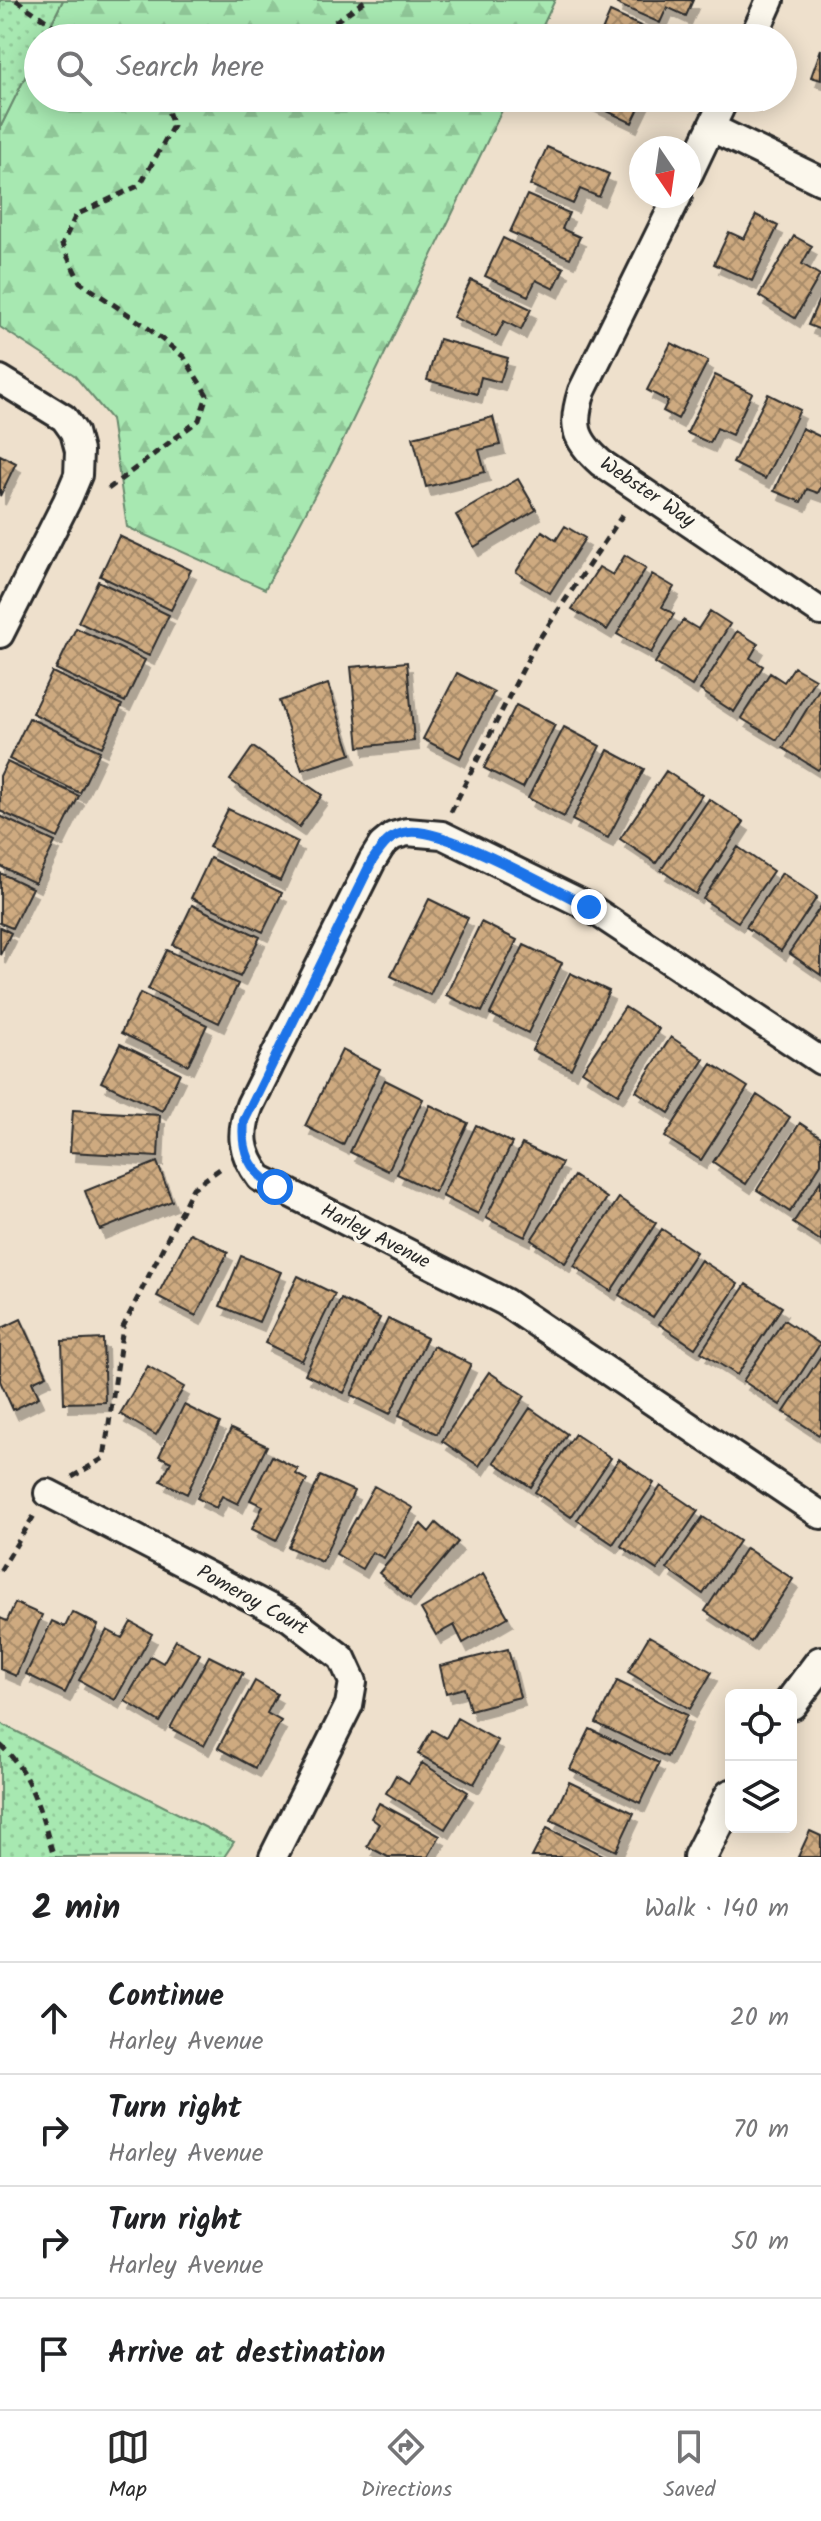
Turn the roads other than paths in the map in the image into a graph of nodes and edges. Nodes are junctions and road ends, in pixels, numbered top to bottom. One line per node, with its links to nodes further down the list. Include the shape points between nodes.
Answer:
1 (770, 0): 2 (street)
2 (759, 24)
3 (719, 112): 4 (street)
4 (712, 128): 5 (street); 6 (street)
5 (701, 150)
6 (821, 181)
7 (672, 208): 9 (street, Webster Way, via 582,391 575,414 577,434 601,463)
8 (0, 379): 10 (street, via 64,418 79,451 78,475 67,501)
9 (821, 612)
10 (0, 634)
11 (821, 1061): 13 (street, Harley Avenue, via 589,907 442,835 416,832 393,836 372,861 244,1121 245,1153 260,1178 505,1302)
12 (48, 1493): 17 (street, Pomeroy Court, via 290,1618 342,1658 353,1682 349,1705)
13 (821, 1515)
14 (821, 1663): 15 (street)
15 (797, 1695)
16 (725, 1808): 18 (street)
17 (273, 1857)
18 (700, 1857)

